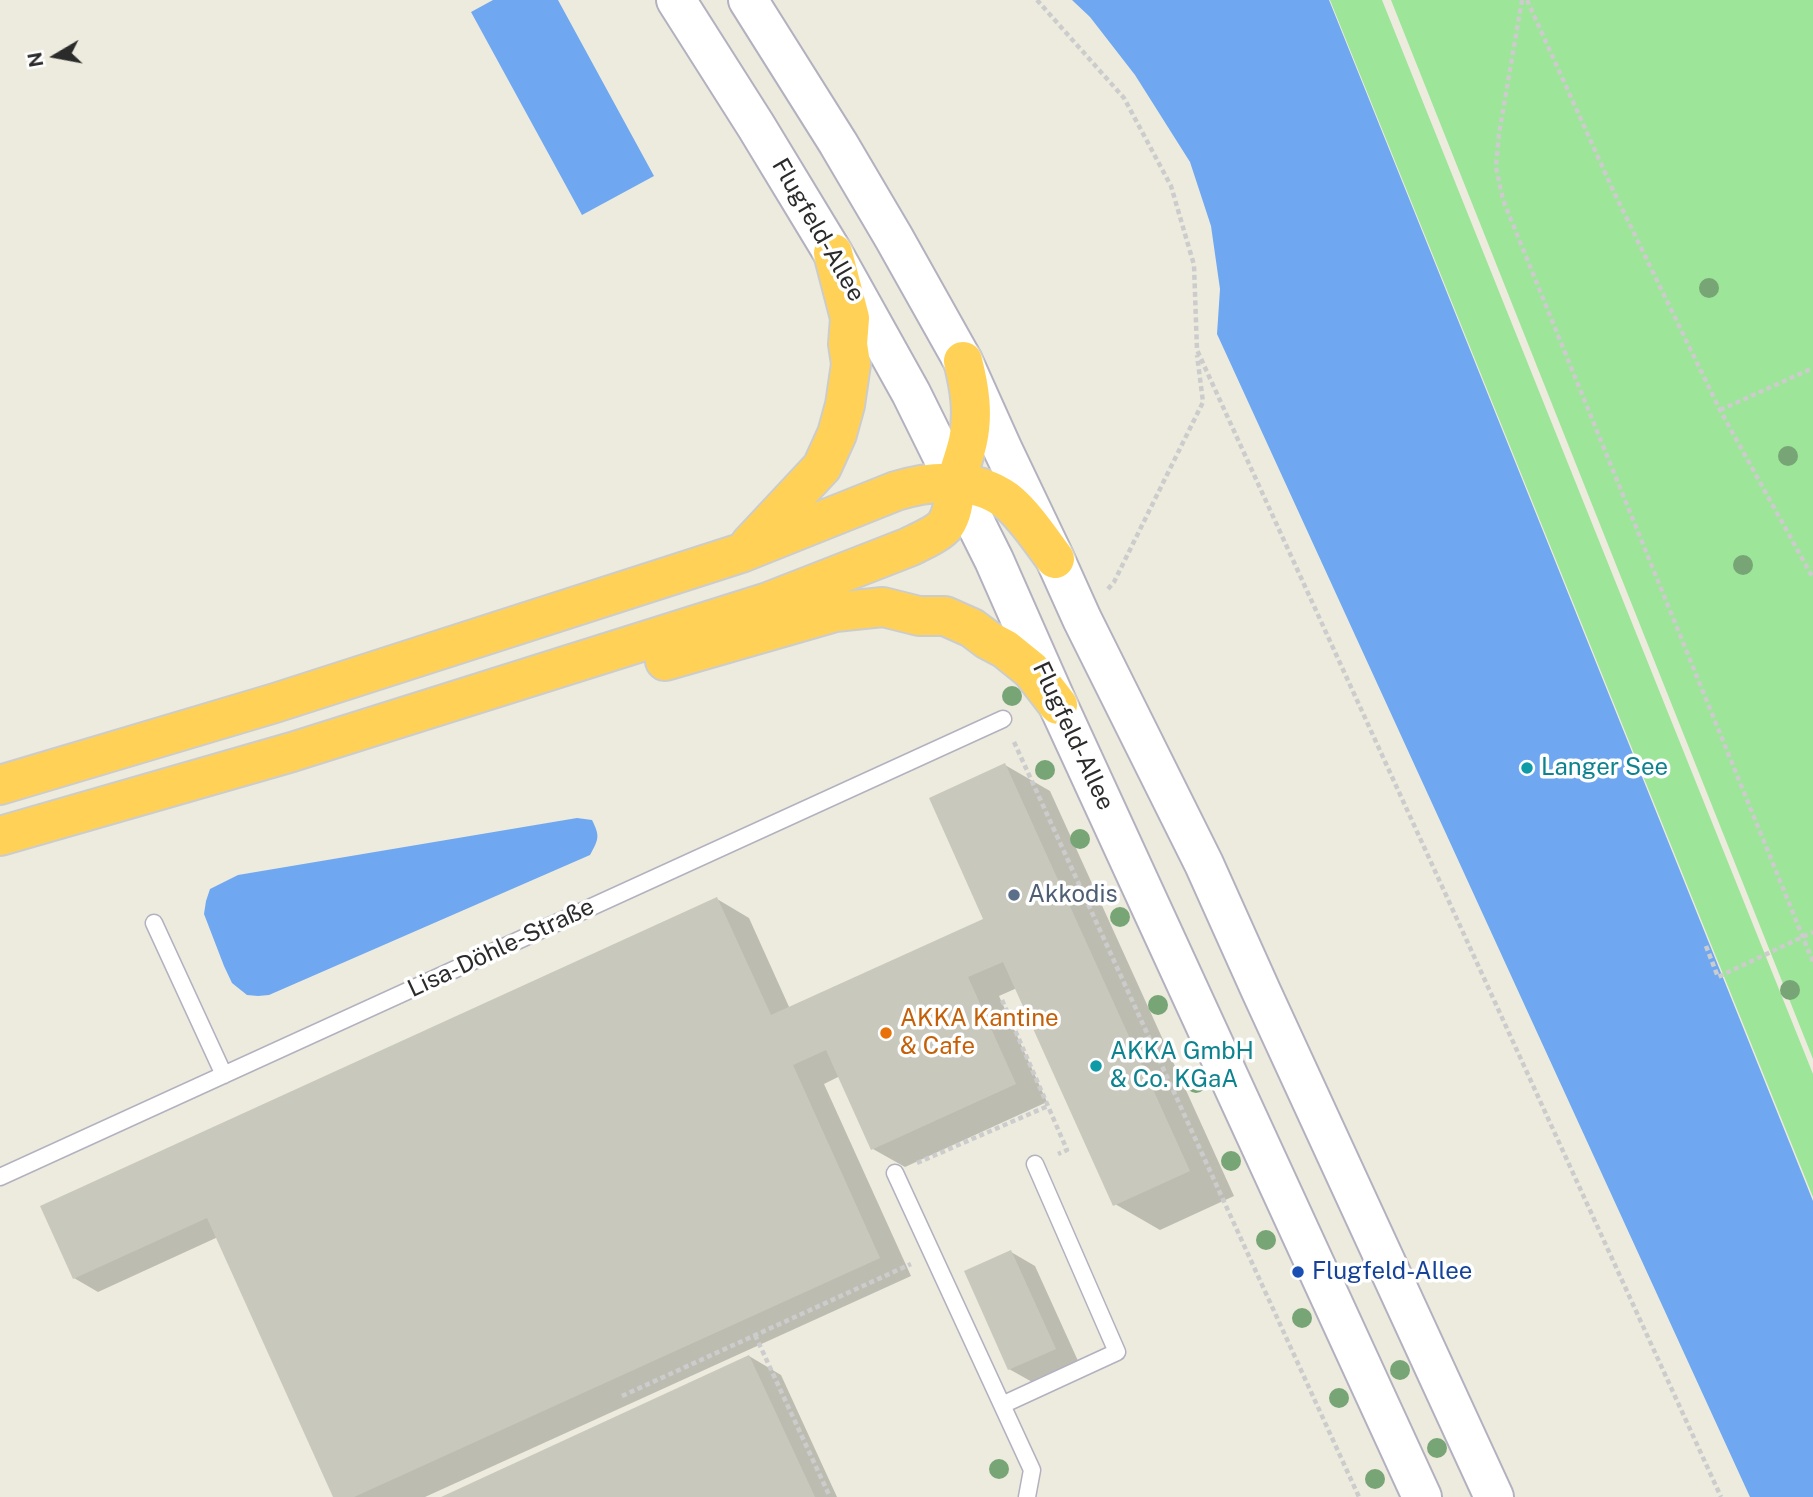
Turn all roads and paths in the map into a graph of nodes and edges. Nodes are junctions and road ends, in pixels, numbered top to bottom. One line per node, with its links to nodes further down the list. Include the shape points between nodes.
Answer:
1 (676, 0): 5 (main road, Flugfeld-Allee)
2 (748, 0): 7 (main road, via 901,249)
3 (1037, 0): 6 (path, via 1124,98 1171,186 1194,265)
4 (1524, 0): 9 (path); 22 (path, via 1499,134 1496,167 1503,200)
5 (833, 253): 10 (main road, Flugfeld-Allee); 11 (highway, via 850,318 851,364 837,434 822,467)
6 (1197, 349): 14 (path, via 1203,402 1114,582); 40 (path)
7 (963, 361): 10 (highway, via 971,416); 12 (main road)
8 (1813, 368): 9 (path)
9 (1720, 410): 13 (path)
10 (956, 484): 11 (highway, via 906,488); 12 (highway, via 979,486 1006,500); 15 (main road, Flugfeld-Allee); 17 (highway, via 945,526 888,556 768,602)
11 (741, 554): 18 (highway, via 275,704)
12 (1055, 559): 14 (main road)
13 (1813, 578)
14 (1082, 619): 39 (main road, via 1204,864)
15 (1058, 705): 17 (highway, via 1031,670 972,628 944,616 919,616 883,607 835,612 592,682); 38 (main road, Flugfeld-Allee)
16 (1003, 719): 26 (lane, Lisa-Döhle-Straße); 37 (path)
17 (292, 752): 19 (highway)
18 (0, 785)
19 (0, 836)
20 (154, 923): 26 (lane)
21 (1813, 932): 22 (path)
22 (1803, 936): 23 (path, via 1718,976); 24 (path)
23 (1706, 946)
24 (1813, 961)
25 (1002, 1000): 27 (path)
26 (224, 1075): 30 (lane, Lisa-Döhle-Straße)
27 (1048, 1106): 28 (path, via 1067,1150); 29 (path)
28 (1035, 1164): 34 (lane, via 1117,1352)
29 (895, 1173): 31 (lane)
30 (0, 1177)
31 (932, 1255): 32 (path); 34 (lane)
32 (754, 1335): 33 (path); 35 (path)
33 (622, 1396)
34 (1002, 1405): 36 (lane, via 1032,1470)
35 (830, 1497)
36 (1027, 1497)
37 (1359, 1497)
38 (1422, 1497)
39 (1494, 1497)
40 (1721, 1497)

